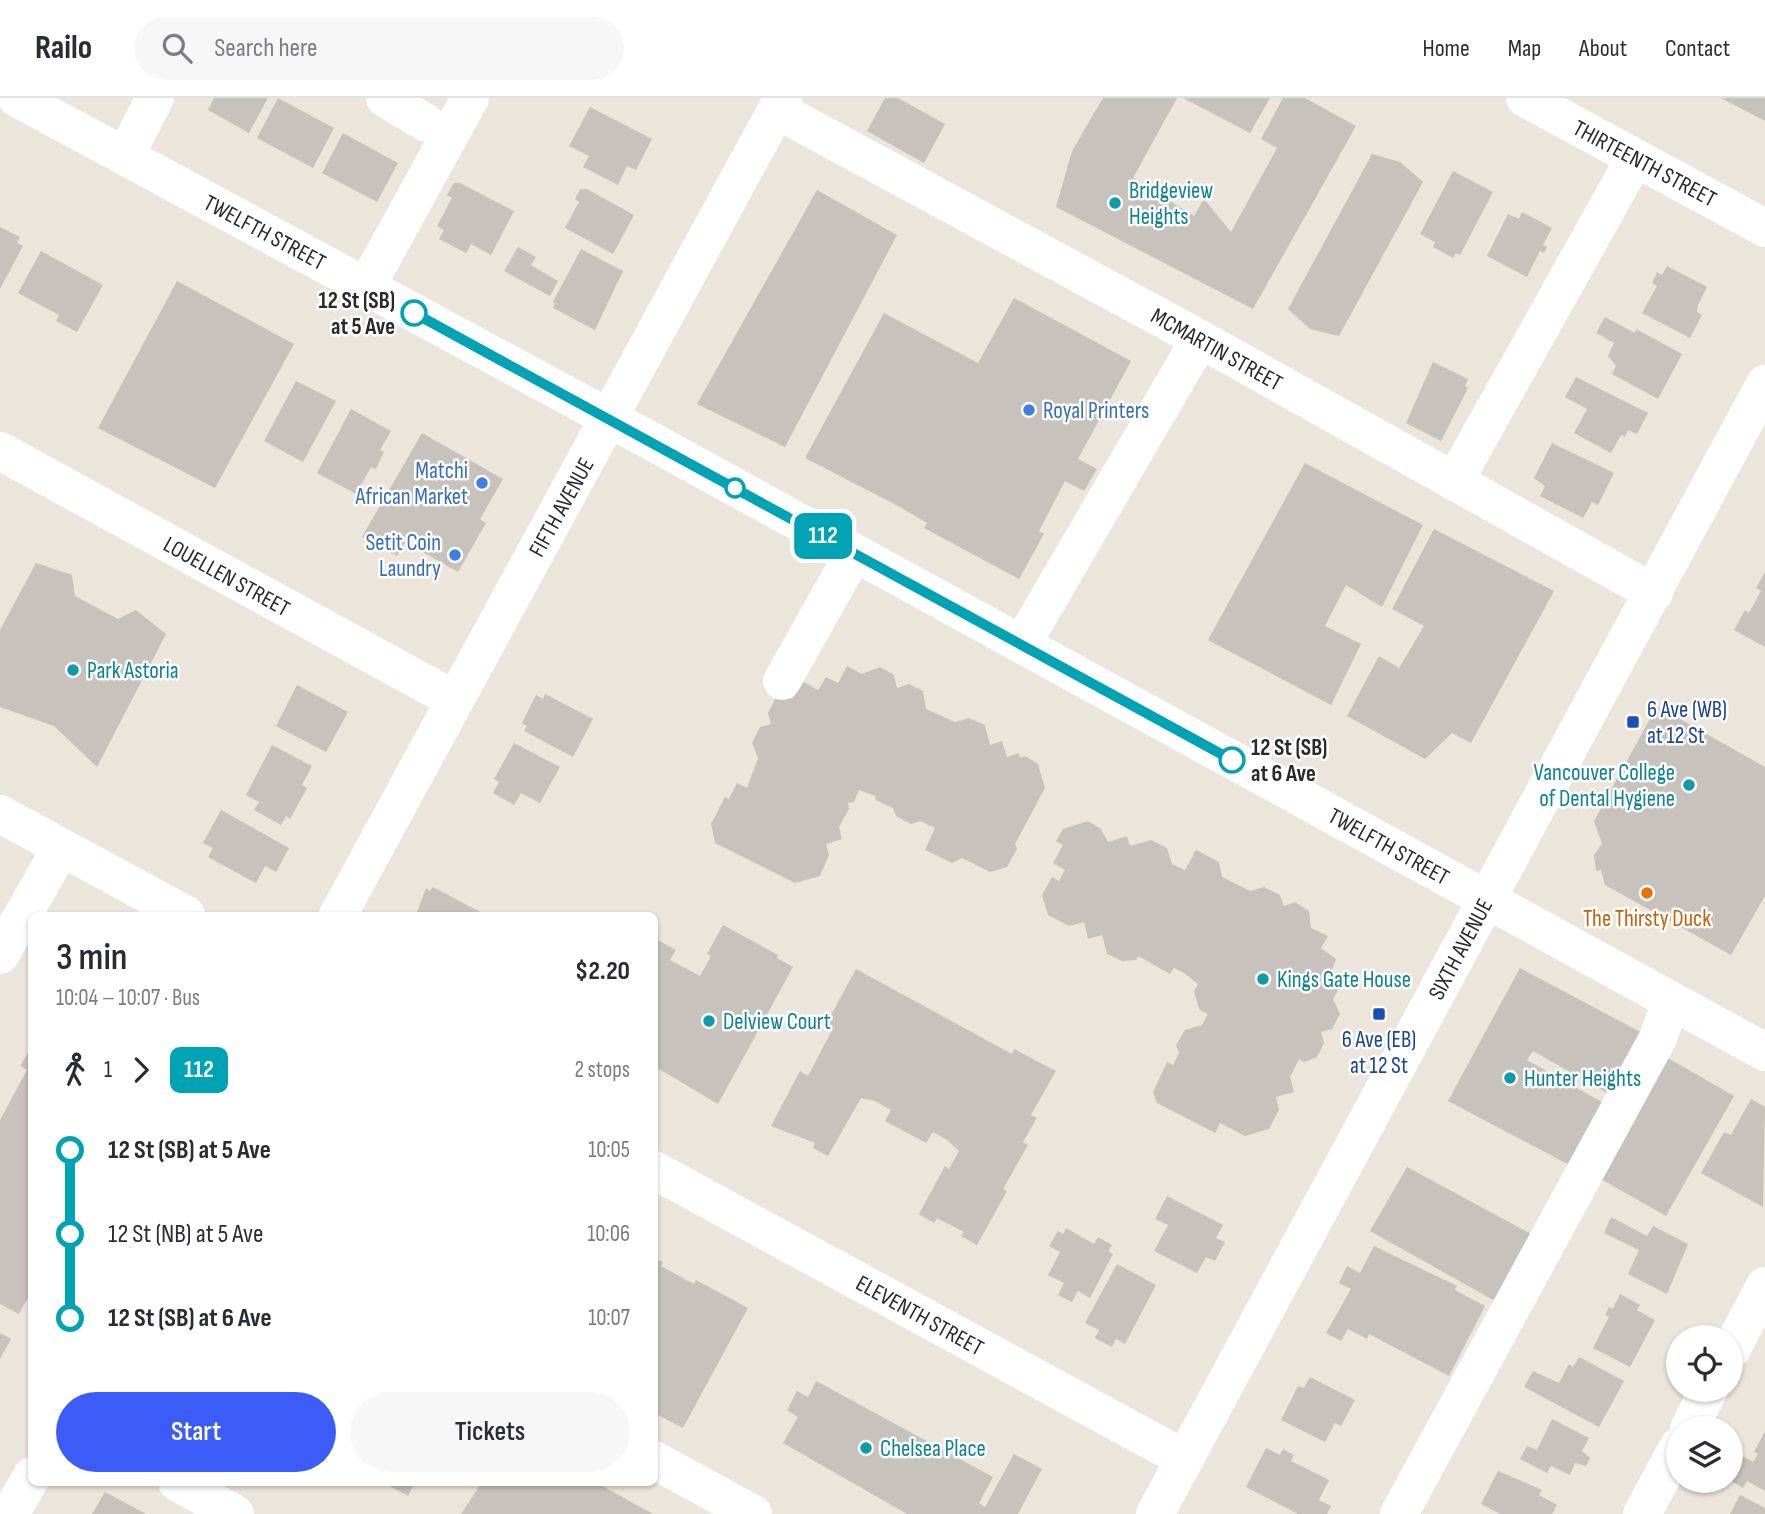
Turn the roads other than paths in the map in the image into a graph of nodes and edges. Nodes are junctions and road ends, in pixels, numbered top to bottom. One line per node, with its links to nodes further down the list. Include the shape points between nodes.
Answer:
1 (17, 98): 8 (street, TWELFTH STREET)
2 (155, 98): 8 (street)
3 (385, 98): 7 (street)
4 (470, 98): 11 (street)
5 (1525, 98): 9 (street, THIRTEENTH STREET)
6 (780, 104): 12 (street, MCMARTIN STREET); 14 (street, FIFTH AVENUE)
7 (426, 123)
8 (125, 156): 11 (street, TWELFTH STREET)
9 (1635, 158): 10 (street, THIRTEENTH STREET); 16 (street)
10 (1765, 228)
11 (366, 287): 14 (street, TWELFTH STREET)
12 (1200, 339): 16 (street, MCMARTIN STREET); 19 (street)
13 (1765, 384): 18 (street, SIXTH AVENUE)
14 (609, 418): 17 (street, TWELFTH STREET); 21 (street, FIFTH AVENUE)
15 (0, 452): 21 (street, LOUELLEN STREET)
16 (1454, 482): 18 (street, MCMARTIN STREET)
17 (853, 553): 19 (street, TWELFTH STREET); 20 (street)
18 (1654, 593): 24 (street, SIXTH AVENUE)
19 (1021, 644): 24 (street, TWELFTH STREET)
20 (782, 681)
21 (455, 700): 26 (street, FIFTH AVENUE)
22 (0, 814): 23 (street)
23 (61, 848): 25 (street); 27 (street)
24 (1487, 899): 28 (street, TWELFTH STREET); 33 (street, SIXTH AVENUE)
25 (180, 912)
26 (340, 912)
27 (0, 955)
28 (1671, 1001): 29 (street, TWELFTH STREET); 42 (street, via 1658,1038)
29 (1765, 1052)
30 (658, 1172): 33 (street, ELEVENTH STREET)
31 (1765, 1286): 32 (street)
32 (1743, 1327)
33 (1185, 1459): 41 (street, SIXTH AVENUE)
34 (658, 1462): 40 (street)
35 (1666, 1470): 43 (street)
36 (28, 1483): 38 (street)
37 (184, 1486): 39 (street)
38 (10, 1514)
39 (235, 1514)
40 (753, 1514)
41 (1155, 1514)
42 (1399, 1514)
43 (1643, 1514)

